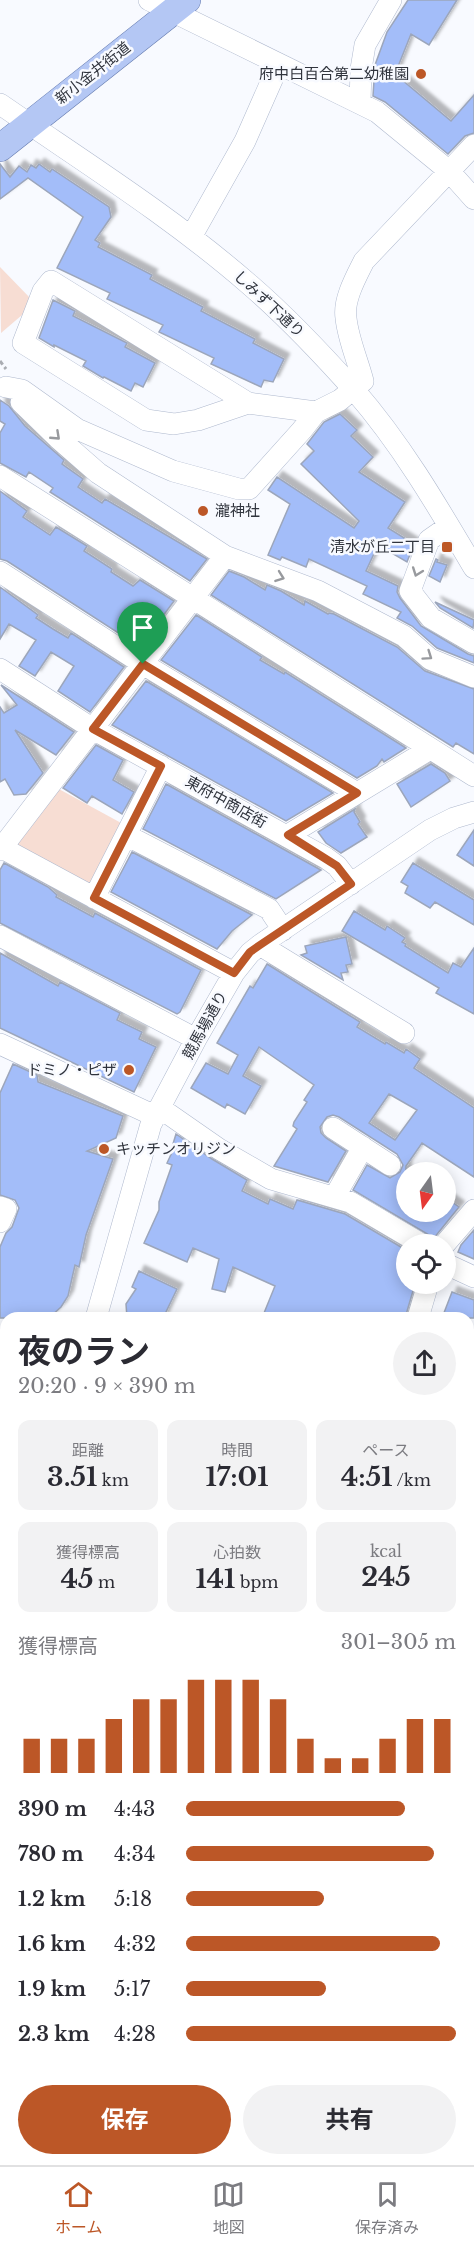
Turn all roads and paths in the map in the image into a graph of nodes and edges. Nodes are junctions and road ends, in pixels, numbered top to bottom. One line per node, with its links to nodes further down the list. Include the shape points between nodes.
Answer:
1 (391, 0): 4 (street, via 364,45)
2 (170, 4): 3 (street); 6 (main road, 新小金井街道)
3 (279, 64): 4 (street); 11 (street, via 245,141)
4 (360, 103): 9 (street, via 393,123)
5 (0, 104): 6 (street, しみず下通り)
6 (29, 124): 8 (main road, 新小金井街道); 11 (street, しみず下通り)
7 (474, 145): 9 (street)
8 (0, 148)
9 (449, 171): 10 (street); 13 (street, via 364,261 355,278 345,317 363,381)
10 (474, 199)
11 (190, 237): 13 (street, しみず下通り, via 273,306)
12 (3, 384): 15 (street, via 22,390 77,429 172,471 239,489 249,489 256,483); 18 (street, one-way to 18, via 98,473)
13 (354, 390): 15 (street); 17 (street, しみず下通り, via 418,476)
14 (248, 403): 14 (street, via 198,420 174,424 146,420 23,343 43,291 51,281); 15 (street)
15 (316, 412)
16 (0, 476): 21 (street)
17 (449, 526): 19 (street, しみず下通り); 22 (street, one-way to 22, via 429,540 410,591 431,618)
18 (225, 556): 21 (street); 25 (street, one-way to 25, via 318,591 404,636 430,659)
19 (474, 568)
20 (0, 572): 23 (street)
21 (192, 599): 23 (street); 27 (street)
22 (474, 643)
23 (143, 664): 26 (street); 30 (street)
24 (0, 669): 26 (street, 東府中商店街)
25 (474, 677)
26 (93, 729): 28 (street, 東府中商店街); 34 (street)
27 (430, 749): 29 (street); 30 (street)
28 (161, 766): 32 (street); 33 (street, 東府中商店街)
29 (474, 776)
30 (357, 793): 33 (street)
31 (474, 812): 35 (street, 競馬場通り, via 430,830)
32 (126, 835): 36 (street); 37 (street, via 269,909)
33 (288, 835): 35 (street, 東府中商店街, via 337,866)
34 (1, 849): 36 (street)
35 (351, 884): 37 (street, 競馬場通り)
36 (94, 898): 40 (street)
37 (283, 930): 39 (street, 競馬場通り)
38 (0, 936): 42 (street)
39 (260, 945): 40 (street, 競馬場通り); 41 (street)
40 (234, 973): 42 (street, 競馬場通り)
41 (404, 1033)
42 (196, 1039): 44 (street, 競馬場通り)
43 (0, 1044): 44 (street)
44 (157, 1112): 48 (street, via 271,1179); 57 (street, 競馬場通り)
45 (333, 1128): 46 (street)
46 (363, 1147): 47 (street); 48 (street)
47 (390, 1166)
48 (335, 1196): 52 (street)
49 (0, 1207): 51 (street, via 6,1209)
50 (474, 1210): 53 (street)
51 (0, 1222)
52 (404, 1234)
53 (453, 1234)
54 (456, 1269): 55 (street)
55 (474, 1277)
56 (425, 1294): 58 (street)
57 (98, 1312)
58 (419, 1312)

